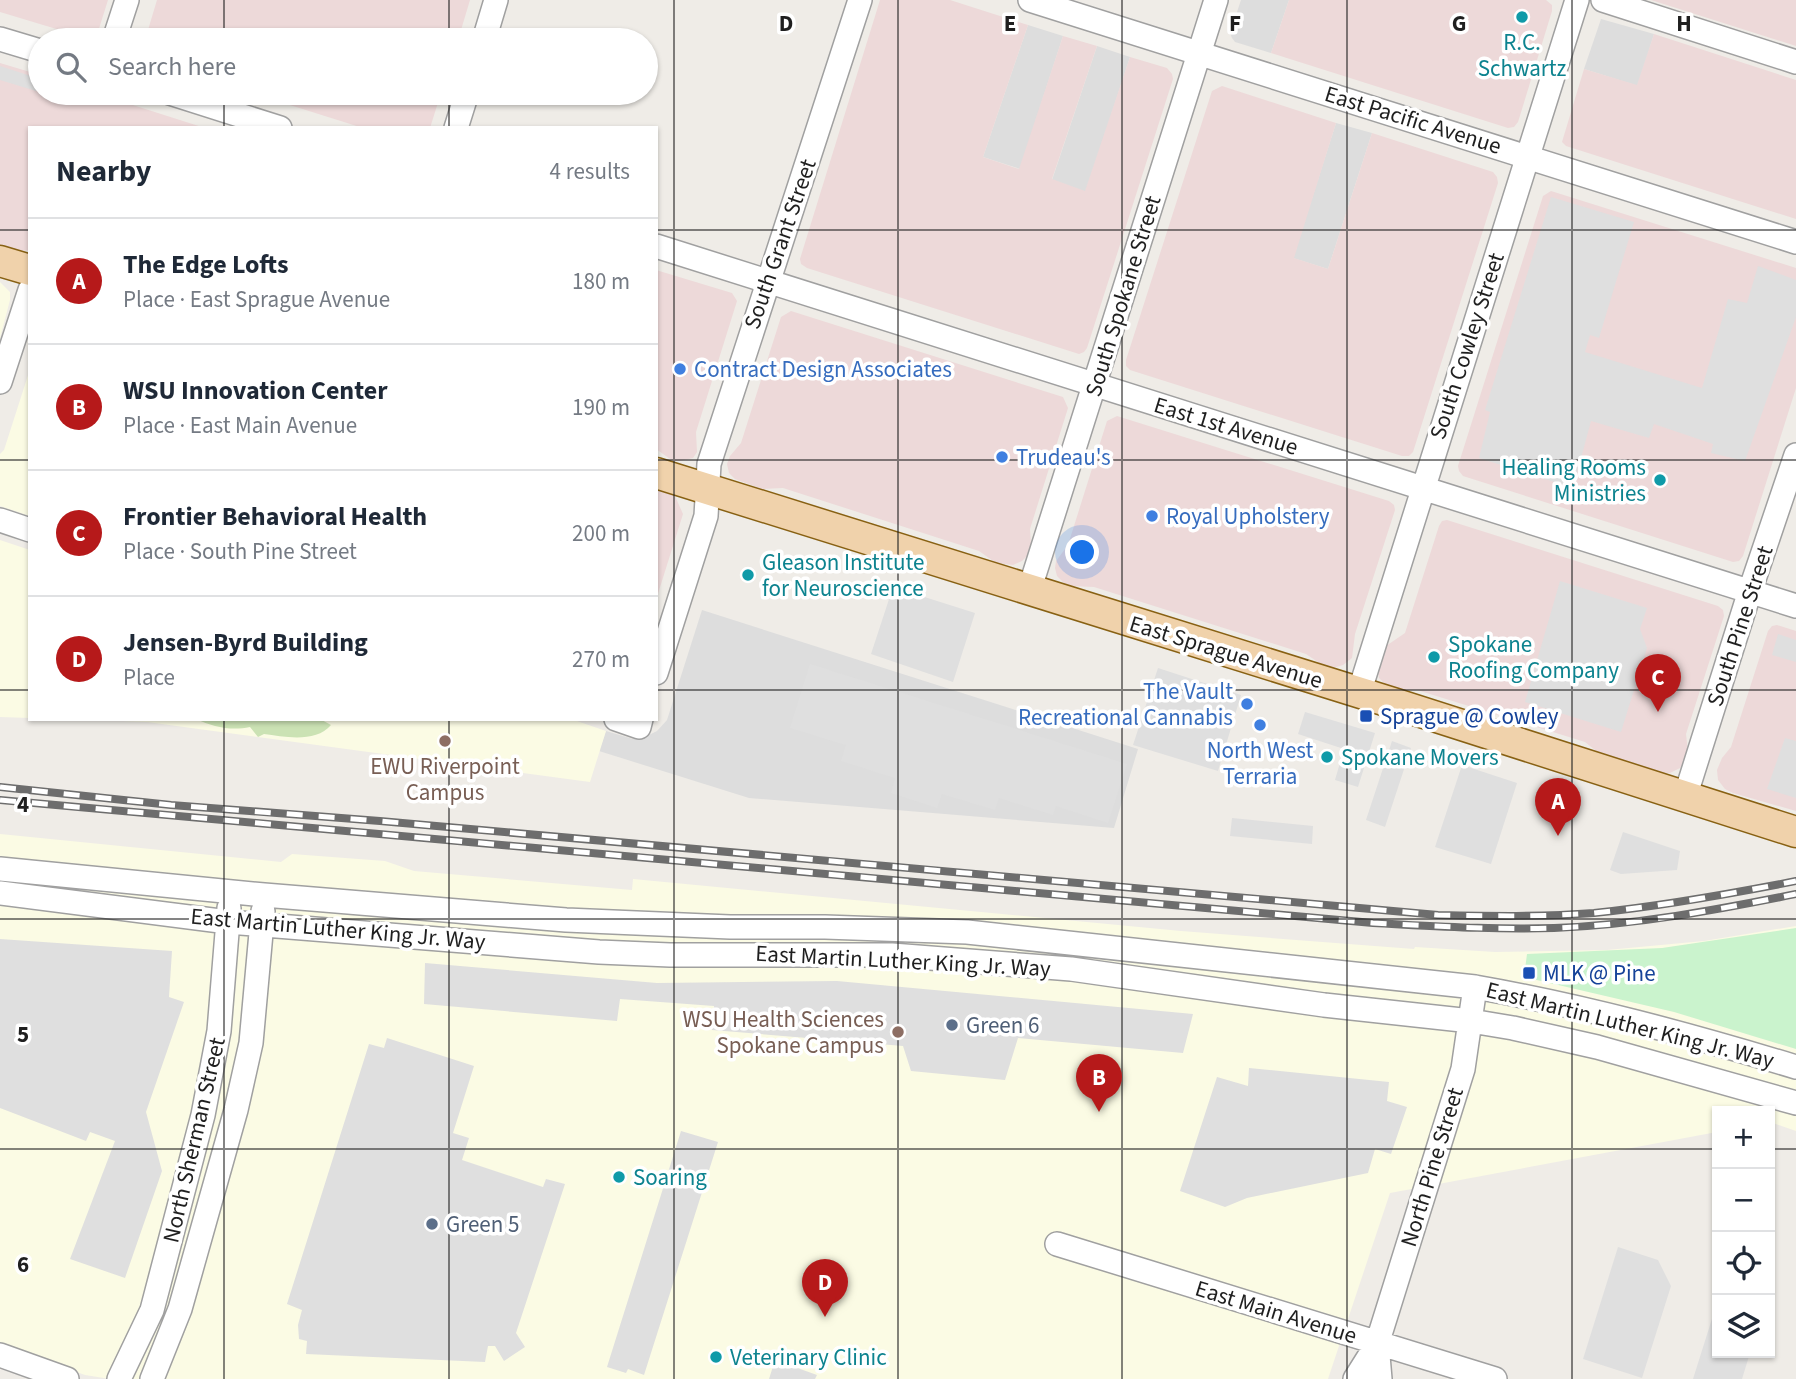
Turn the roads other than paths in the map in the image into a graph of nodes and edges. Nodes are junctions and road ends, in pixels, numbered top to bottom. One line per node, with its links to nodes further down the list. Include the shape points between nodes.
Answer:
1 (127, 0): 8 (street)
2 (496, 0): 9 (street)
3 (860, 0): 23 (street, South Grant Street)
4 (1030, 0): 12 (street, East Pacific Avenue)
5 (1216, 0): 12 (street, South Spokane Street)
6 (1577, 0): 18 (street, South Cowley Street)
7 (1603, 0): 13 (street)
8 (118, 28)
9 (488, 28)
10 (0, 38): 11 (street)
11 (28, 47)
12 (1198, 55): 18 (street, East Pacific Avenue); 26 (street, South Spokane Street)
13 (1796, 62)
14 (208, 105): 16 (street)
15 (463, 105): 17 (street)
16 (275, 126)
17 (457, 126)
18 (1528, 155): 19 (street, East Pacific Avenue); 29 (street, South Cowley Street)
19 (1796, 242)
20 (658, 247): 23 (street, East 1st Avenue)
21 (0, 261): 22 (main road)
22 (28, 269)
23 (767, 281): 26 (street, East 1st Avenue); 30 (street, South Grant Street, via 709,464)
24 (28, 296): 25 (street)
25 (0, 382)
26 (1095, 385): 29 (street, East 1st Avenue); 33 (street, South Spokane Street)
27 (1796, 456): 34 (street, South Pine Street)
28 (658, 474): 30 (main road, East Sprague Avenue)
29 (1422, 488): 34 (street, East 1st Avenue); 37 (street, South Cowley Street)
30 (707, 490): 33 (main road, East Sprague Avenue); 36 (street, South Grant Street, via 706,516)
31 (0, 520): 32 (street)
32 (28, 529)
33 (1030, 591): 37 (main road, East Sprague Avenue)
34 (1750, 591): 35 (street, East 1st Avenue); 38 (street, South Pine Street)
35 (1796, 606)
36 (658, 667)
37 (1359, 693): 38 (main road, East Sprague Avenue)
38 (1685, 797): 39 (main road, East Sprague Avenue)
39 (1796, 832)
40 (0, 869): 41 (street, East Martin Luther King Jr. Way)
41 (230, 891): 43 (street, East Martin Luther King Jr. Way); 44 (street, North Sherman Street)
42 (0, 893): 44 (street, East Martin Luther King Jr. Way)
43 (264, 895): 45 (street, North Sherman Street); 46 (street, East Martin Luther King Jr. Way, via 566,920 967,932)
44 (228, 922): 45 (street, East Martin Luther King Jr. Way); 54 (street, North Sherman Street, via 219,1031 203,1115 152,1310)
45 (261, 925): 47 (street, East Martin Luther King Jr. Way, via 599,952 892,956 1022,964); 55 (street, North Sherman Street, via 251,1043 236,1110 180,1309)
46 (1475, 987): 47 (street, North Pine Street); 48 (street, East Martin Luther King Jr. Way, via 1604,1014)
47 (1471, 1021): 49 (street, East Martin Luther King Jr. Way, via 1597,1047); 51 (street, North Pine Street, via 1463,1069)
48 (1796, 1067)
49 (1796, 1103)
50 (1057, 1244): 51 (street, East Main Avenue)
51 (1377, 1344): 56 (street, North Pine Street); 57 (street, North Pine Street); 58 (street, East Main Avenue)
52 (0, 1355): 53 (street)
53 (67, 1379)
54 (119, 1379)
55 (152, 1379)
56 (1355, 1379)
57 (1380, 1379)
58 (1495, 1379)

